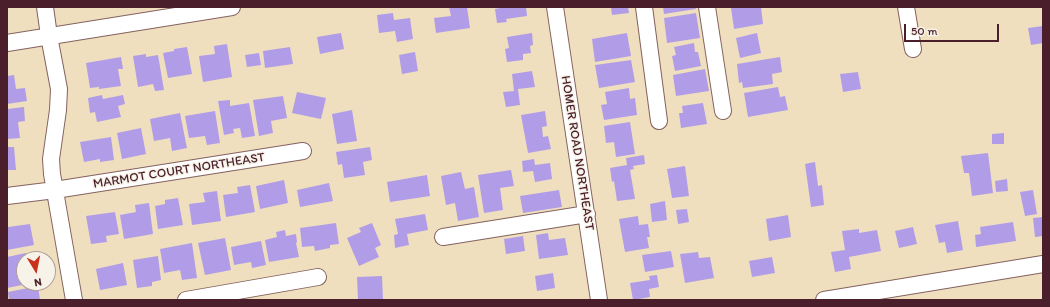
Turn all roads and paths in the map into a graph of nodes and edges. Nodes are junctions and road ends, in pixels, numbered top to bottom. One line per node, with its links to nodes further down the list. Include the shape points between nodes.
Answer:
1 (45, 7): 8 (street)
2 (232, 7): 7 (street)
3 (555, 7): 16 (street, HOMER ROAD NORTHEAST)
4 (644, 7): 12 (street)
5 (707, 7): 11 (street)
6 (906, 7): 10 (street)
7 (153, 13): 8 (street)
8 (49, 36): 9 (street); 14 (street, via 59,89 51,158)
9 (7, 43)
10 (913, 49)
11 (724, 111)
12 (659, 121)
13 (303, 151): 14 (street, MARMOT COURT NORTHEAST)
14 (55, 190): 15 (street, MARMOT COURT NORTHEAST); 21 (street)
15 (7, 196)
16 (587, 214): 17 (street); 23 (street, HOMER ROAD NORTHEAST)
17 (443, 237)
18 (1043, 264): 20 (street)
19 (318, 278): 22 (street)
20 (891, 295): 24 (street)
21 (74, 300)
22 (186, 300)
23 (599, 300)
24 (824, 300)

